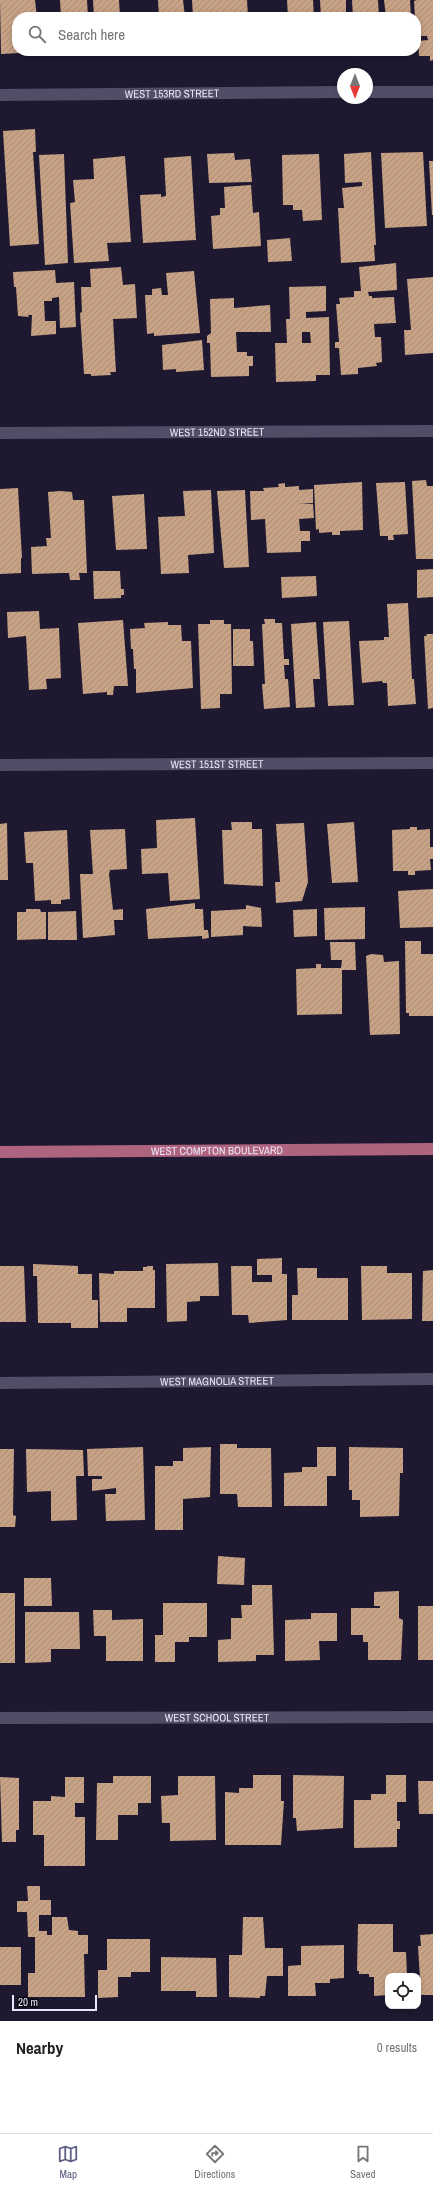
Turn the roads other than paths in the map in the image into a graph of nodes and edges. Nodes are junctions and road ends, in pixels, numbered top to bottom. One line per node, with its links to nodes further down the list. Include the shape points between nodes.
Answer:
1 (337, 92): 4 (street, WEST 153RD STREET)
2 (373, 92): 3 (street)
3 (433, 92)
4 (0, 95)
5 (433, 431): 6 (street, WEST 152ND STREET)
6 (0, 433)
7 (433, 763): 8 (street, WEST 151ST STREET)
8 (0, 764)
9 (433, 1149): 10 (main road, WEST COMPTON BOULEVARD)
10 (0, 1152)
11 (433, 1379): 12 (street, WEST MAGNOLIA STREET)
12 (0, 1383)
13 (433, 1717): 14 (street, WEST SCHOOL STREET)
14 (0, 1718)

